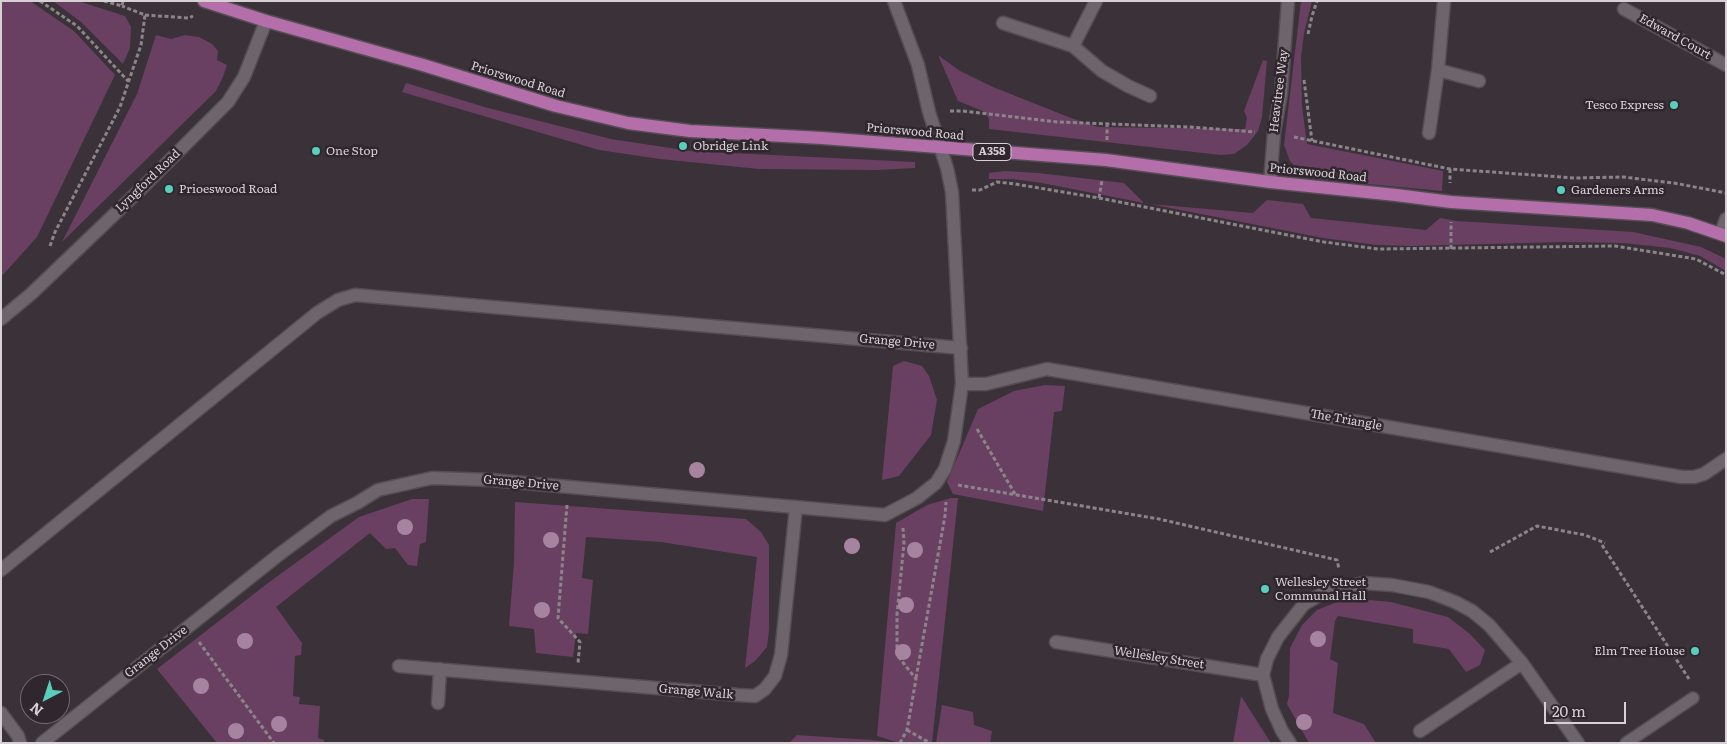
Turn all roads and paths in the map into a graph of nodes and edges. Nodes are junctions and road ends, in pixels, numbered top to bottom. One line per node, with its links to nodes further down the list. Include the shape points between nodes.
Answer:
1 (40, 1): 20 (path, via 77,26)
2 (104, 1): 10 (path)
3 (124, 1): 10 (path)
4 (894, 1): 23 (street, Grange Drive, via 918,65)
5 (1096, 1): 16 (street)
6 (1288, 1): 24 (street, Heavitree Way, via 1281,93)
7 (1317, 1): 15 (path)
8 (1444, 1): 18 (street)
9 (208, 3): 12 (path, via 189,18); 13 (main road, Priorswood Road / A358)
10 (122, 6): 12 (path)
11 (1624, 9): 17 (street, Edward Court)
12 (146, 15): 20 (path, via 141,45)
13 (266, 21): 27 (main road, Priorswood Road / A358, via 556,106 628,123); 35 (street, Lyngford Road, via 244,77 228,102 95,233)
14 (1003, 23): 16 (street)
15 (1306, 41)
16 (1074, 46): 22 (street, via 1102,71)
17 (1726, 65)
18 (1438, 70): 21 (street); 25 (street)
19 (1304, 79): 26 (path)
20 (128, 81): 33 (path, via 120,107)
21 (1479, 81)
22 (1150, 96)
23 (929, 112): 24 (path, via 963,111 1058,122); 27 (street, Grange Drive)
24 (1274, 133): 26 (path); 28 (street, Heavitree Way)
25 (1429, 133)
26 (1312, 141): 30 (path, via 1450,169 1575,178 1623,177)
27 (940, 148): 28 (main road, Priorswood Road / A358, via 1106,160); 29 (street, Grange Drive)
28 (1270, 182): 32 (main road, Priorswood Road / A358, via 1451,202 1652,215)
29 (952, 192): 34 (path, via 980,190 996,182 1015,184 1324,242 1378,249 1615,246 1696,258); 36 (street, Grange Drive)
30 (1726, 193)
31 (1726, 219): 32 (street)
32 (1724, 234)
33 (48, 250)
34 (1726, 275)
35 (1, 319)
36 (961, 348): 37 (street, Grange Drive); 46 (street, Grange Drive, via 355,295 338,300 317,313)
37 (962, 384): 38 (street, Grange Drive); 39 (street, The Triangle, via 986,384 1047,369 1682,478 1704,474)
38 (960, 400): 41 (street, Grange Drive); 42 (path)
39 (1726, 458)
40 (568, 487): 44 (street, Grange Drive); 48 (street, Grange Drive, via 432,478 378,490 331,516); 55 (path, via 558,618 580,642)
41 (942, 487): 42 (path, via 960,485); 43 (street, Grange Drive); 54 (path, via 945,516)
42 (1015, 494): 47 (path, via 1159,519 1337,560)
43 (902, 507): 44 (street, Grange Drive, via 885,515); 54 (path, via 904,544 897,614 897,655)
44 (796, 508): 55 (street, Grange Walk, via 781,655 775,676 765,689 755,696 738,696)
45 (1490, 552): 56 (path, via 1537,526 1585,535 1604,544 1697,692)
46 (1, 570)
47 (1343, 587): 50 (street, via 1362,583 1392,585 1429,592 1455,602 1490,625); 53 (street, via 1304,604 1278,637)
48 (188, 627): 62 (street, Grange Drive); 63 (path)
49 (1056, 642): 53 (street, Wellesley Street)
50 (1522, 663): 60 (street); 67 (street)
51 (399, 666): 52 (street, Grange Walk)
52 (440, 669): 55 (street, Grange Walk); 57 (street)
53 (1263, 674): 66 (street, via 1272,709)
54 (916, 679): 59 (path)
55 (576, 681)
56 (1693, 698): 68 (lane)
57 (438, 703)
58 (1, 713): 61 (street)
59 (907, 730): 64 (path); 65 (path)
60 (1420, 731)
61 (20, 743)
62 (42, 743)
63 (274, 743)
64 (900, 743)
65 (930, 743)
66 (1290, 743)
67 (1578, 743)
68 (1626, 743)

